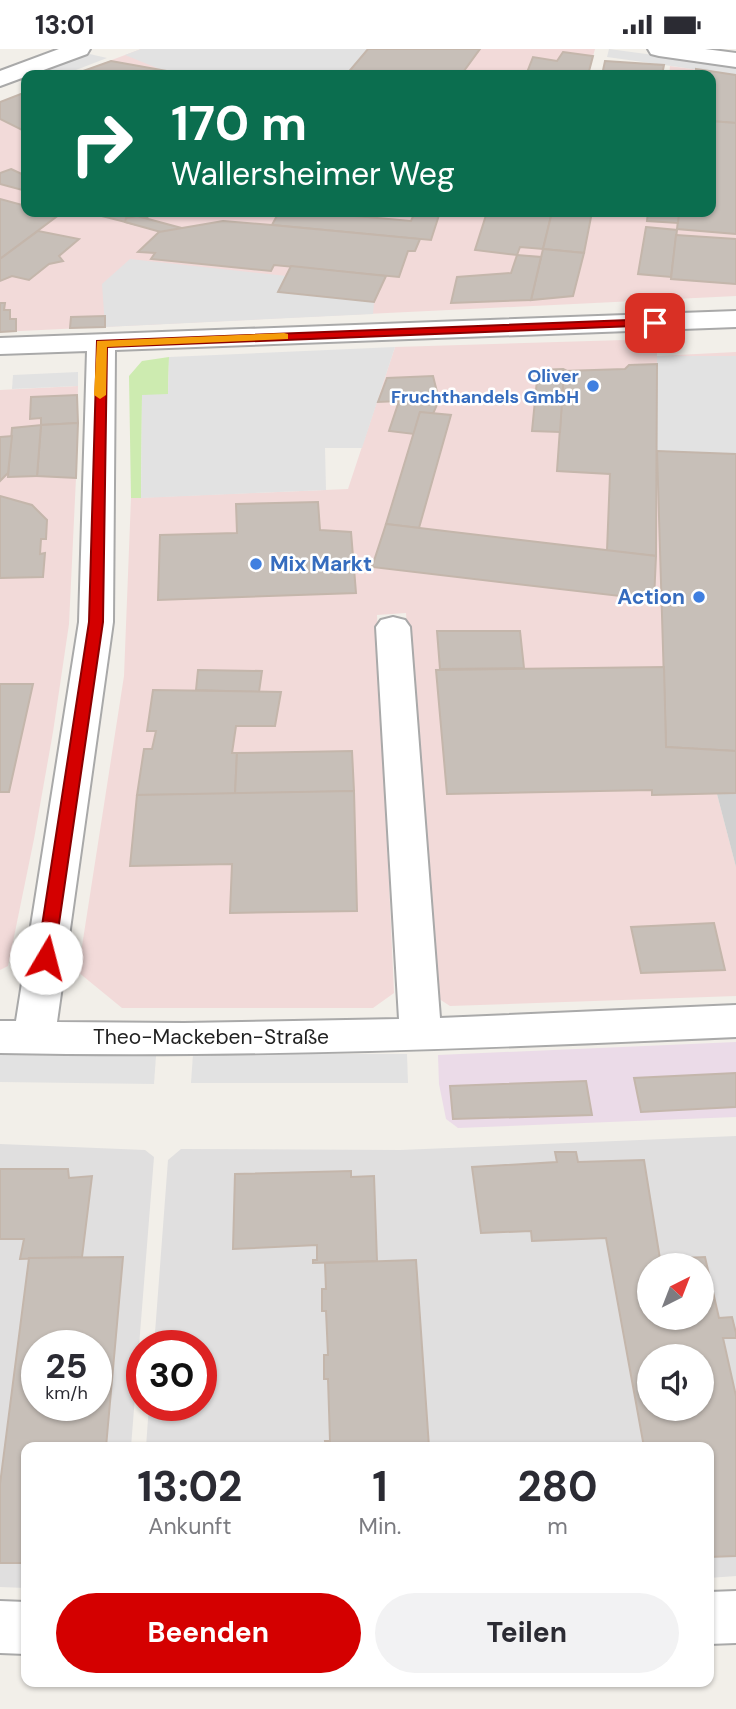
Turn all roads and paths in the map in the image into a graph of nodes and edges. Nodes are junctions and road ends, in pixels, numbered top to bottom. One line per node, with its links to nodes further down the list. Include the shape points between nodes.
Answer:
1 (659, 49): 3 (street)
2 (70, 50): 5 (street)
3 (736, 60)
4 (21, 70): 6 (street)
5 (22, 70)
6 (0, 79)
7 (736, 319): 8 (street)
8 (101, 344): 9 (street); 13 (street, via 96,622)
9 (0, 347)
10 (393, 627): 12 (street)
11 (736, 1021): 12 (street, Theo-Mackeben-Straße)
12 (421, 1036): 13 (street, Theo-Mackeben-Straße)
13 (17, 1037)
14 (714, 1618): 15 (street)
15 (736, 1618)
16 (0, 1627): 17 (street)
17 (21, 1628)

